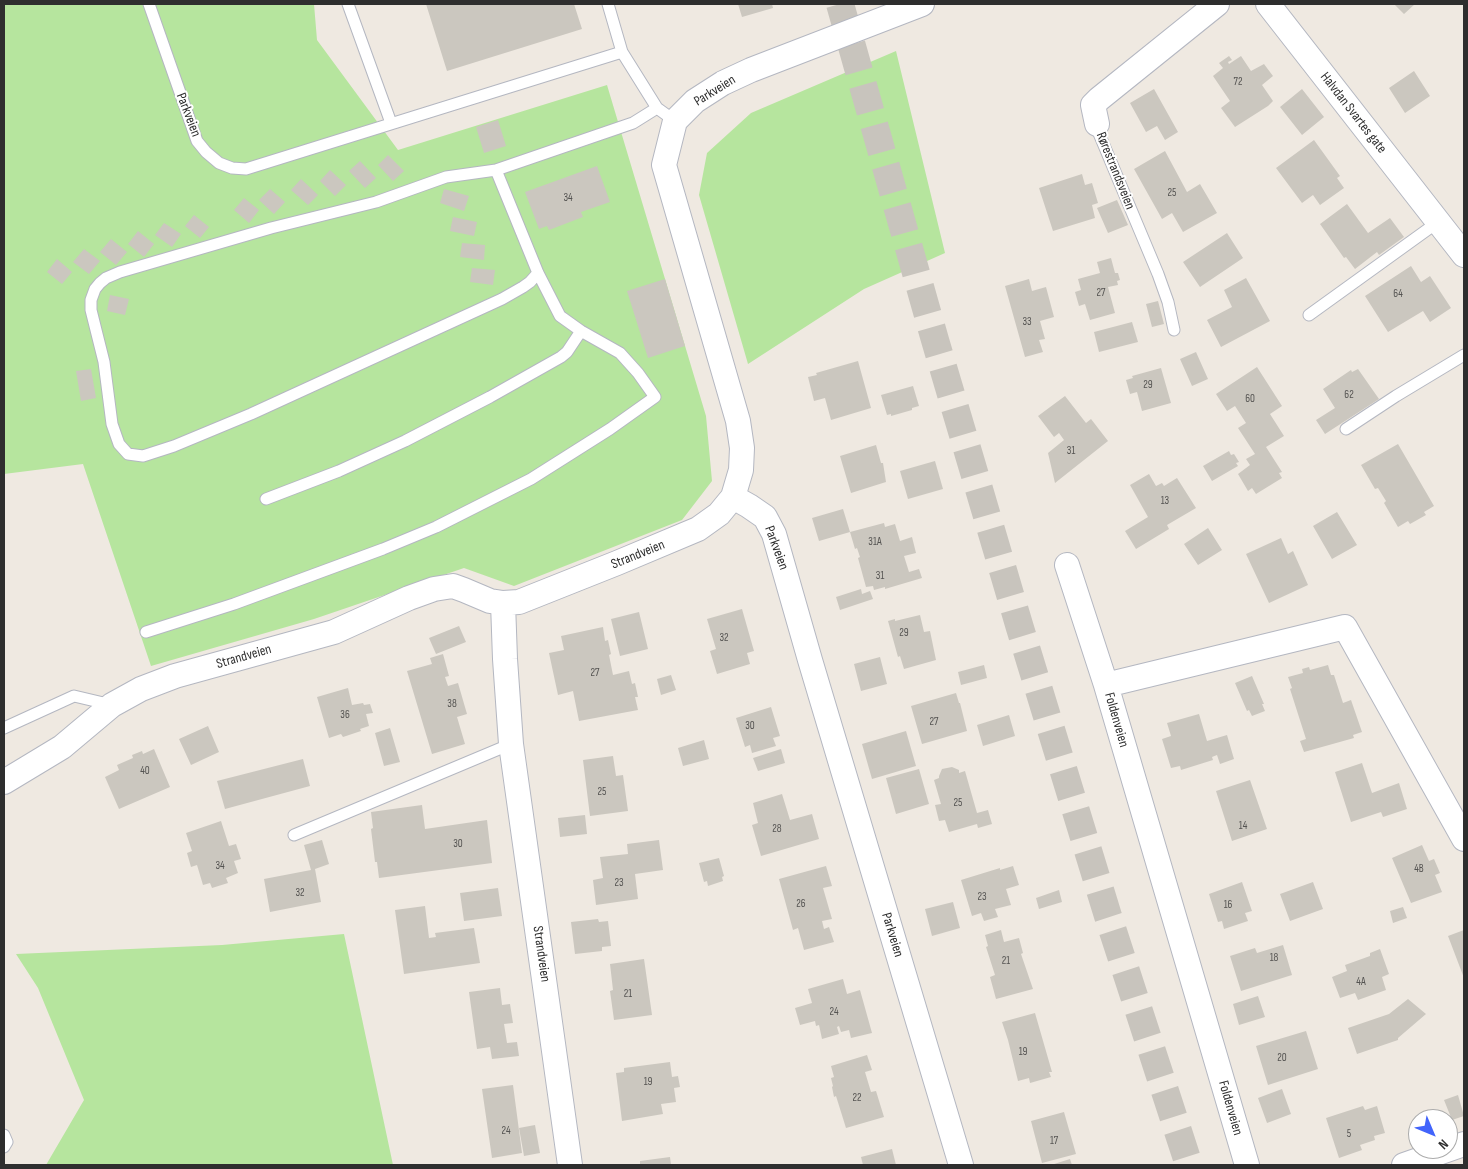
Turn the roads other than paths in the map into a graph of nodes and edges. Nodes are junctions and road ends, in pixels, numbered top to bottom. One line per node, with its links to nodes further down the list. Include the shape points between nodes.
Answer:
1 (149, 4): 10 (lane, Parkveien, via 193,133 206,152 219,163 246,169)
2 (348, 4): 10 (lane)
3 (608, 4): 7 (lane)
4 (922, 4): 9 (street, Parkveien, via 723,83 696,101)
5 (1217, 4): 11 (street, Rørestrandsveien, via 1099,99 1093,105)
6 (1268, 4): 13 (street, Halvdan Svartes gate)
7 (622, 52): 8 (lane); 10 (lane, Parkveien)
8 (657, 108): 9 (lane); 12 (lane, via 634,124)
9 (676, 121): 21 (street, Parkveien, via 664,165 738,421 741,470)
10 (391, 123)
11 (1097, 124): 17 (lane, Rørestrandsveien, via 1165,292)
12 (496, 170): 15 (lane); 15 (lane, via 440,179 376,202 271,228 120,272 100,283 91,300 91,310 104,362 112,424 119,444 128,454 142,456 174,446 251,414 502,298 523,287)
13 (1438, 222): 14 (street, Halvdan Svartes gate); 16 (lane)
14 (1464, 255)
15 (538, 273): 18 (lane, via 560,316)
16 (1310, 315)
17 (1174, 330)
18 (581, 331): 22 (lane, via 561,357 490,397 348,468); 25 (lane, via 620,353 655,397 610,430 531,479 436,527 234,604)
19 (1464, 355): 20 (lane)
20 (1346, 429)
21 (733, 497): 24 (street, Strandveien, via 718,514 689,533 519,602); 37 (street, Parkveien, via 765,518 774,534)
22 (266, 500)
23 (1067, 565): 26 (street)
24 (503, 603): 27 (street, Strandveien, via 453,586 434,589 334,632 175,676); 29 (street, Strandveien)
25 (146, 632)
26 (1106, 685): 32 (street, Foldenveien, via 1344,627); 38 (street, Foldenveien)
27 (112, 705): 28 (lane, via 74,696); 30 (street, Strandveien, via 62,747)
28 (4, 728)
29 (511, 744): 31 (lane); 36 (street, Strandveien)
30 (4, 782)
31 (294, 835)
32 (1464, 839)
33 (4, 1135): 35 (lane, via 7,1142)
34 (1464, 1144): 39 (street)
35 (4, 1147)
36 (570, 1165)
37 (962, 1165)
38 (1247, 1165)
39 (1404, 1165)

